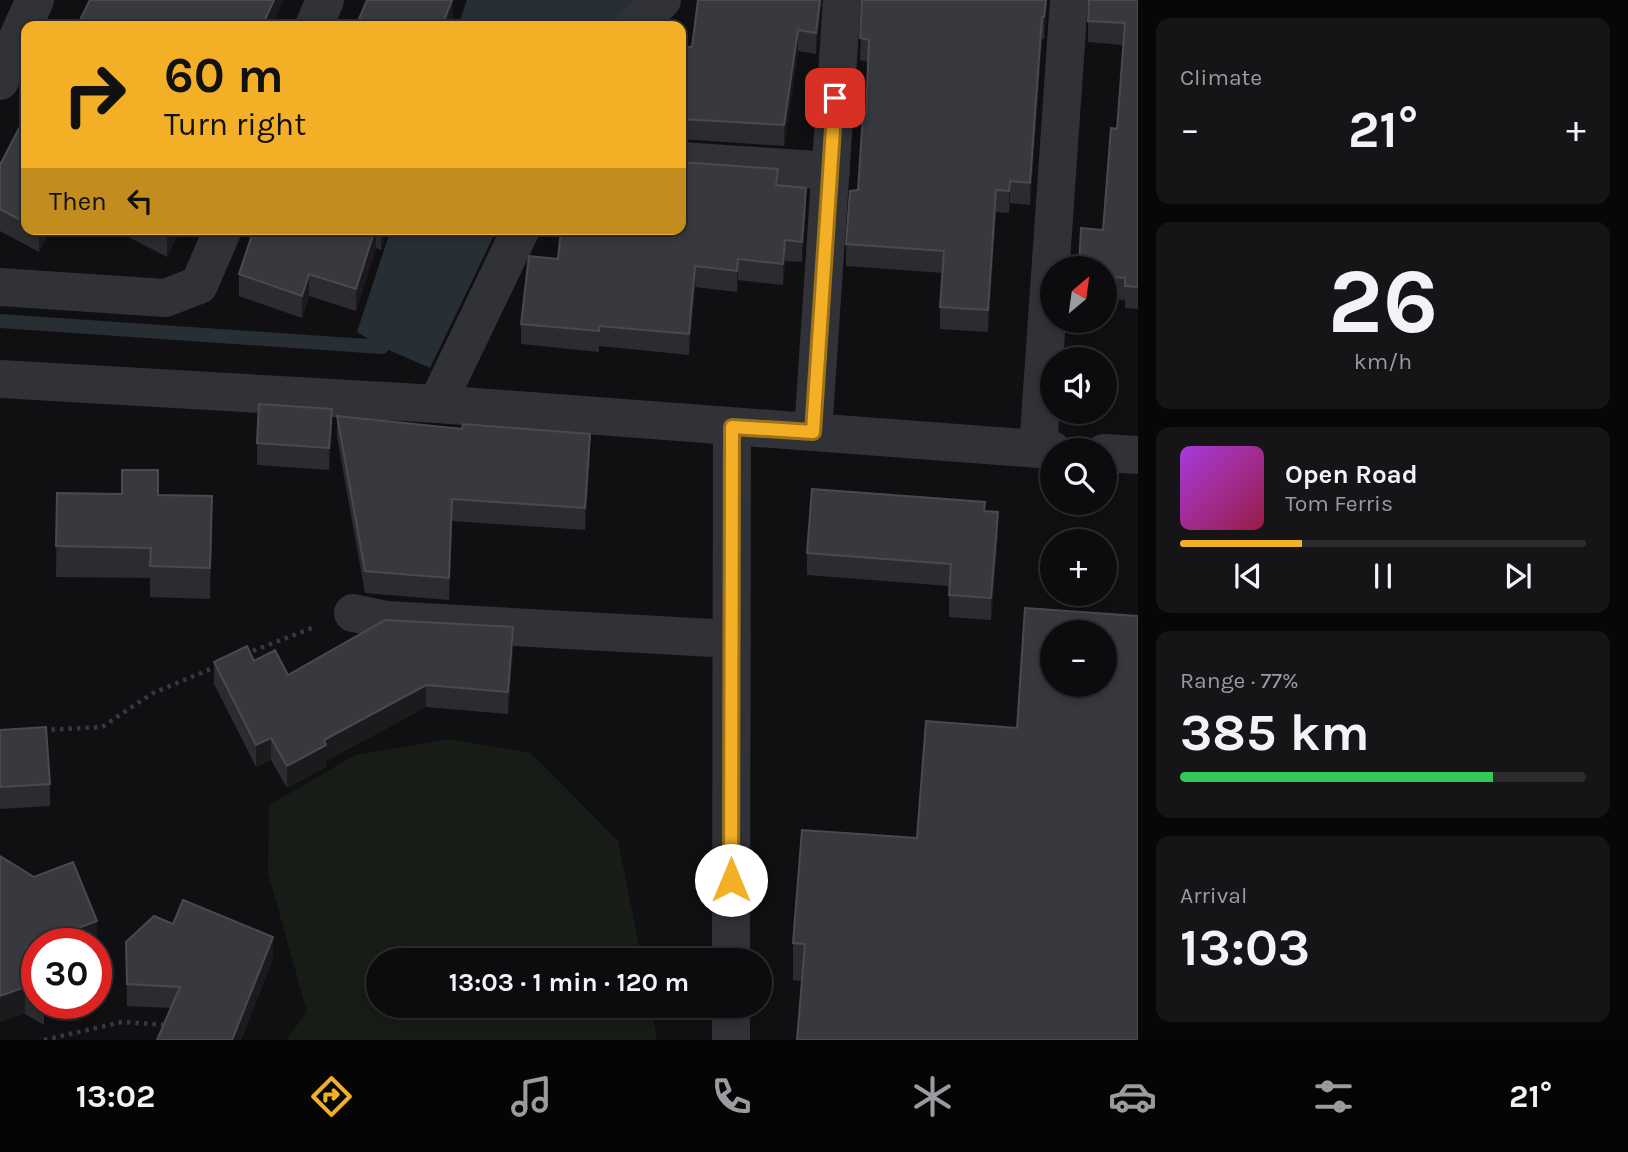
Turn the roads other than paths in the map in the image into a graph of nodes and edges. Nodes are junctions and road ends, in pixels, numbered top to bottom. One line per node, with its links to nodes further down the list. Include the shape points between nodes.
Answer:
1 (36, 0): 6 (street)
2 (326, 0): 7 (street)
3 (662, 0): 8 (street)
4 (842, 0): 12 (street)
5 (1069, 0): 20 (street)
6 (25, 21)
7 (316, 21)
8 (639, 21)
9 (21, 28): 10 (street)
10 (3, 61)
11 (686, 161): 12 (street)
12 (831, 171): 19 (street)
13 (220, 235): 15 (street, via 199,285 165,298)
14 (518, 235): 17 (street)
15 (0, 287)
16 (0, 379): 17 (street)
17 (437, 404): 18 (street)
18 (732, 427): 19 (street); 25 (street)
19 (813, 432): 21 (street)
20 (1046, 438)
21 (1040, 450)
22 (1117, 454): 23 (street)
23 (1138, 455)
24 (353, 613): 25 (street, via 387,620)
25 (732, 639): 26 (street)
26 (731, 948)
27 (731, 1018): 28 (street)
28 (731, 1040)

